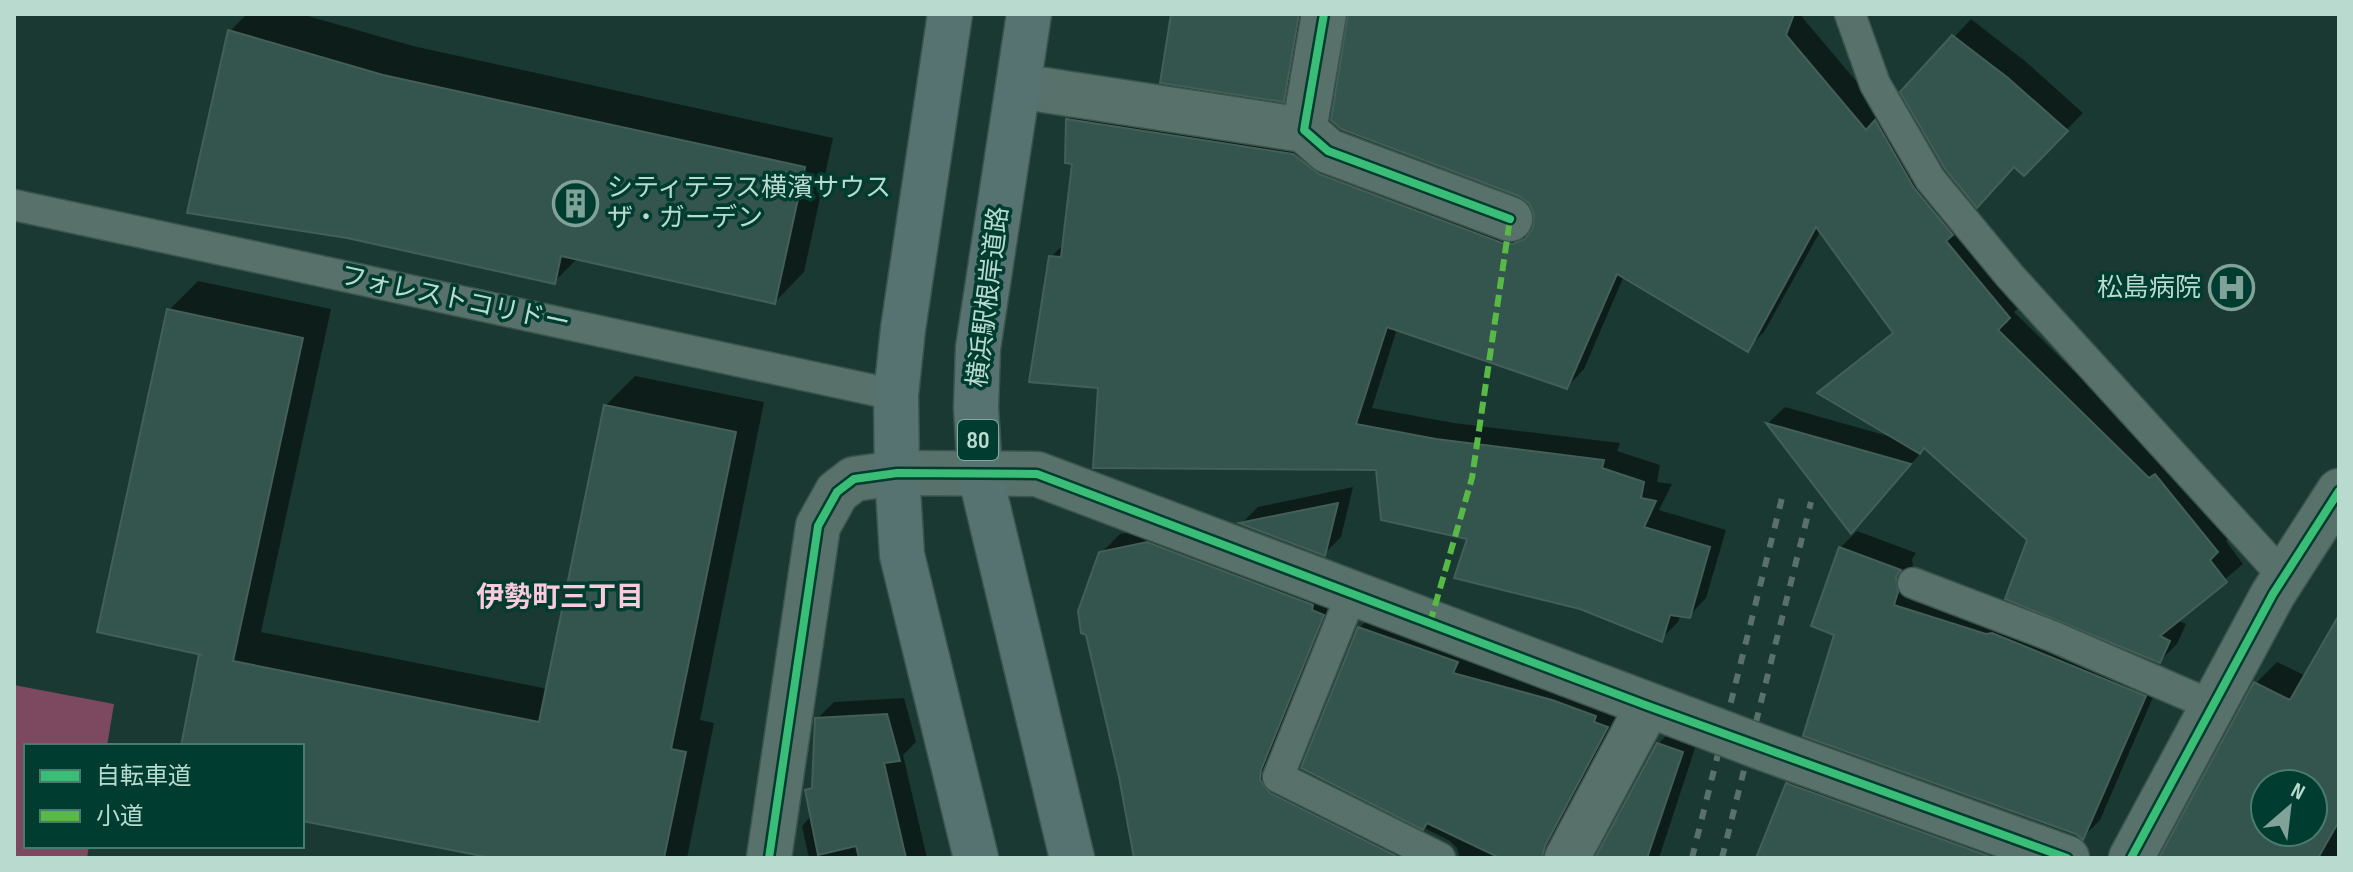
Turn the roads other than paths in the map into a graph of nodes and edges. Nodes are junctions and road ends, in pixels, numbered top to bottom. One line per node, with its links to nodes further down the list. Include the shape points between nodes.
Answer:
1 (950, 14): 9 (main road)
2 (1029, 14): 5 (main road, 横浜駅根岸道路 / 80)
3 (1324, 14): 6 (street)
4 (1850, 14): 13 (lane, via 1875,84 1930,179 2010,276)
5 (1018, 86): 6 (street); 11 (main road, 横浜駅根岸道路 / 80, via 978,348)
6 (1304, 130): 8 (street, via 1339,156)
7 (14, 205): 9 (lane, フォレストコリドー)
8 (1510, 219)
9 (896, 395): 10 (main road)
10 (897, 473): 11 (street); 18 (street, via 854,479 837,492 818,526); 19 (main road, via 902,555)
11 (980, 474): 15 (street, via 1037,474); 20 (main road, 横浜駅根岸道路 / 80)
12 (2339, 491): 13 (street)
13 (2284, 577): 17 (street)
14 (1913, 583): 17 (lane)
15 (1352, 593): 16 (street); 21 (lane, via 1278,777)
16 (1648, 706): 22 (street); 23 (street, bridge)
17 (2213, 706): 24 (street)
18 (769, 858)
19 (976, 858)
20 (1072, 858)
21 (1440, 858)
22 (1567, 858)
23 (2067, 858)
24 (2131, 858)

